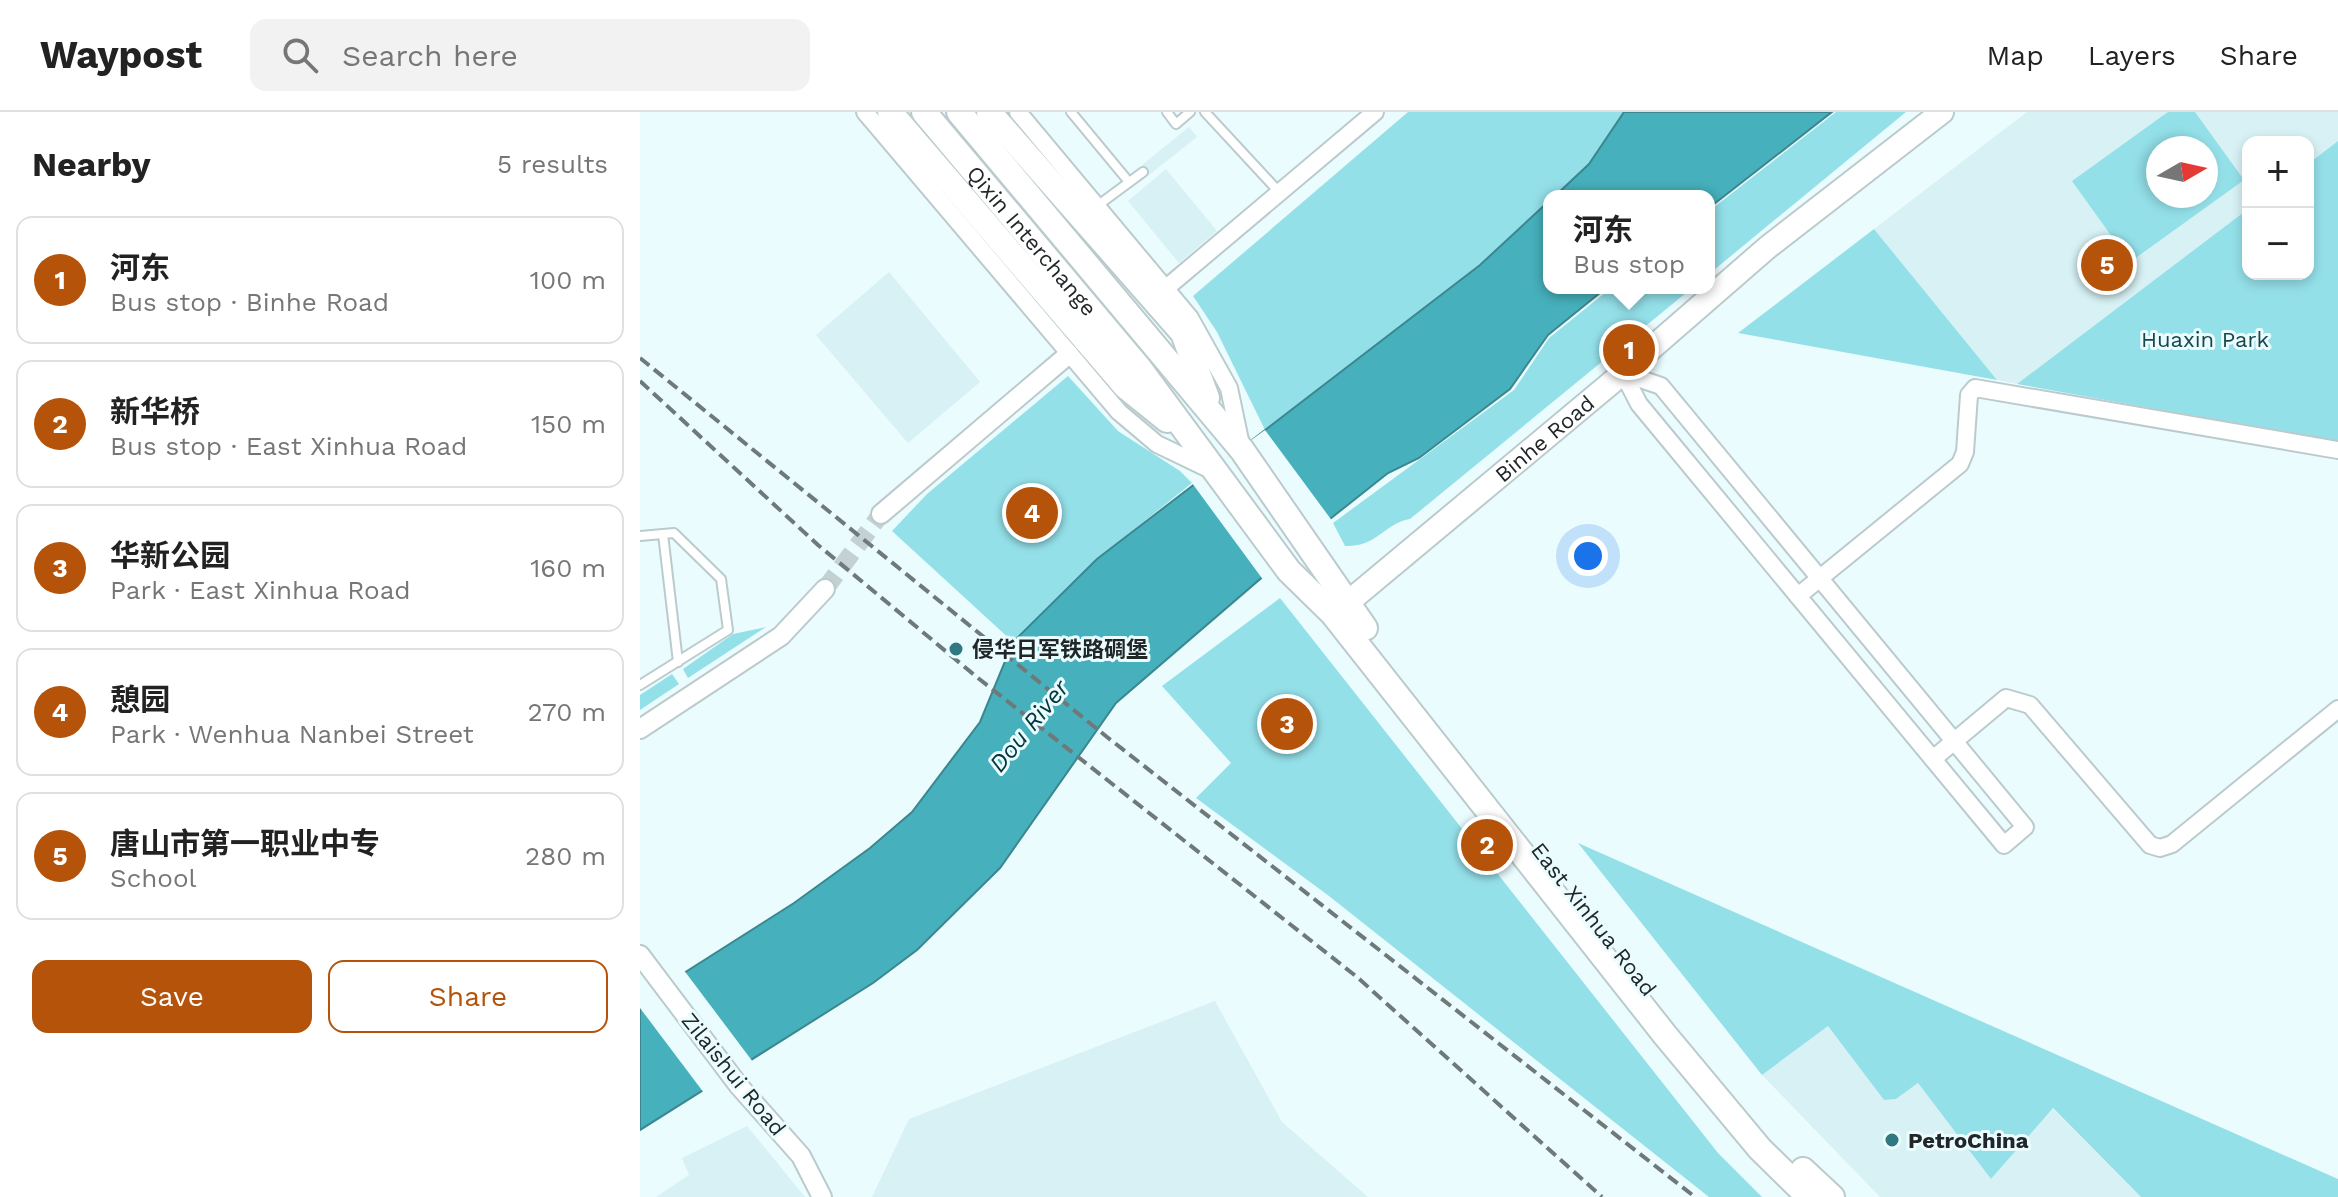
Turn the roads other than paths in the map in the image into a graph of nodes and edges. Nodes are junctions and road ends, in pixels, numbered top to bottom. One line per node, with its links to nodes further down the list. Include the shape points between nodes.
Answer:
1 (865, 112): 20 (street)
2 (890, 112): 23 (main road, Qixin Interchange, via 1126,387)
3 (924, 112): 23 (main road, Qixin Interchange, via 1140,369)
4 (959, 112): 22 (main road, Qixin Interchange)
5 (989, 112): 22 (main road, via 1183,333)
6 (1018, 112): 16 (street)
7 (1071, 112): 14 (lane)
8 (1167, 112): 9 (lane, via 1176,124)
9 (1190, 112)
10 (1205, 112): 15 (lane)
11 (1375, 112): 15 (street)
12 (1942, 112): 18 (main road, Binhe Road)
13 (1143, 172): 14 (lane)
14 (1129, 182): 16 (lane)
15 (1280, 193): 17 (street)
16 (1097, 207): 17 (street)
17 (1165, 289): 24 (street, via 1209,346 1229,388)
18 (1715, 293)
19 (1714, 294): 21 (main road, Binhe Road)
20 (1069, 354): 26 (street, via 1119,412 1157,444); 27 (street)
21 (1623, 373): 30 (street, via 1661,386); 32 (street, via 1639,404); 33 (main road, Binhe Road)
22 (1214, 415): 24 (main road)
23 (1190, 439): 26 (main road)
24 (1242, 450): 33 (main road, East Xinhua Road, via 1313,552)
25 (2338, 450): 30 (street, via 1975,388 1969,395 1960,464)
26 (1215, 471): 33 (main road, East Xinhua Road, via 1289,571)
27 (881, 514)
28 (663, 534): 29 (lane); 34 (lane); 34 (lane, via 674,533 721,579 728,630)
29 (640, 536)
30 (1820, 578): 32 (street); 38 (street)
31 (825, 589): 37 (street, via 781,636)
32 (1798, 596): 39 (street)
33 (1340, 610): 41 (main road, East Xinhua Road)
34 (678, 662): 35 (lane)
35 (640, 685)
36 (2338, 709): 38 (street, via 2172,844 2160,848 2150,845 2030,705 2006,698)
37 (640, 729)
38 (1953, 741): 39 (street); 39 (street, via 2025,827 2004,845)
39 (1933, 759)
40 (640, 955): 42 (street, Zilaishui Road, via 739,1086 801,1156)
41 (1820, 1195)
42 (822, 1197)

